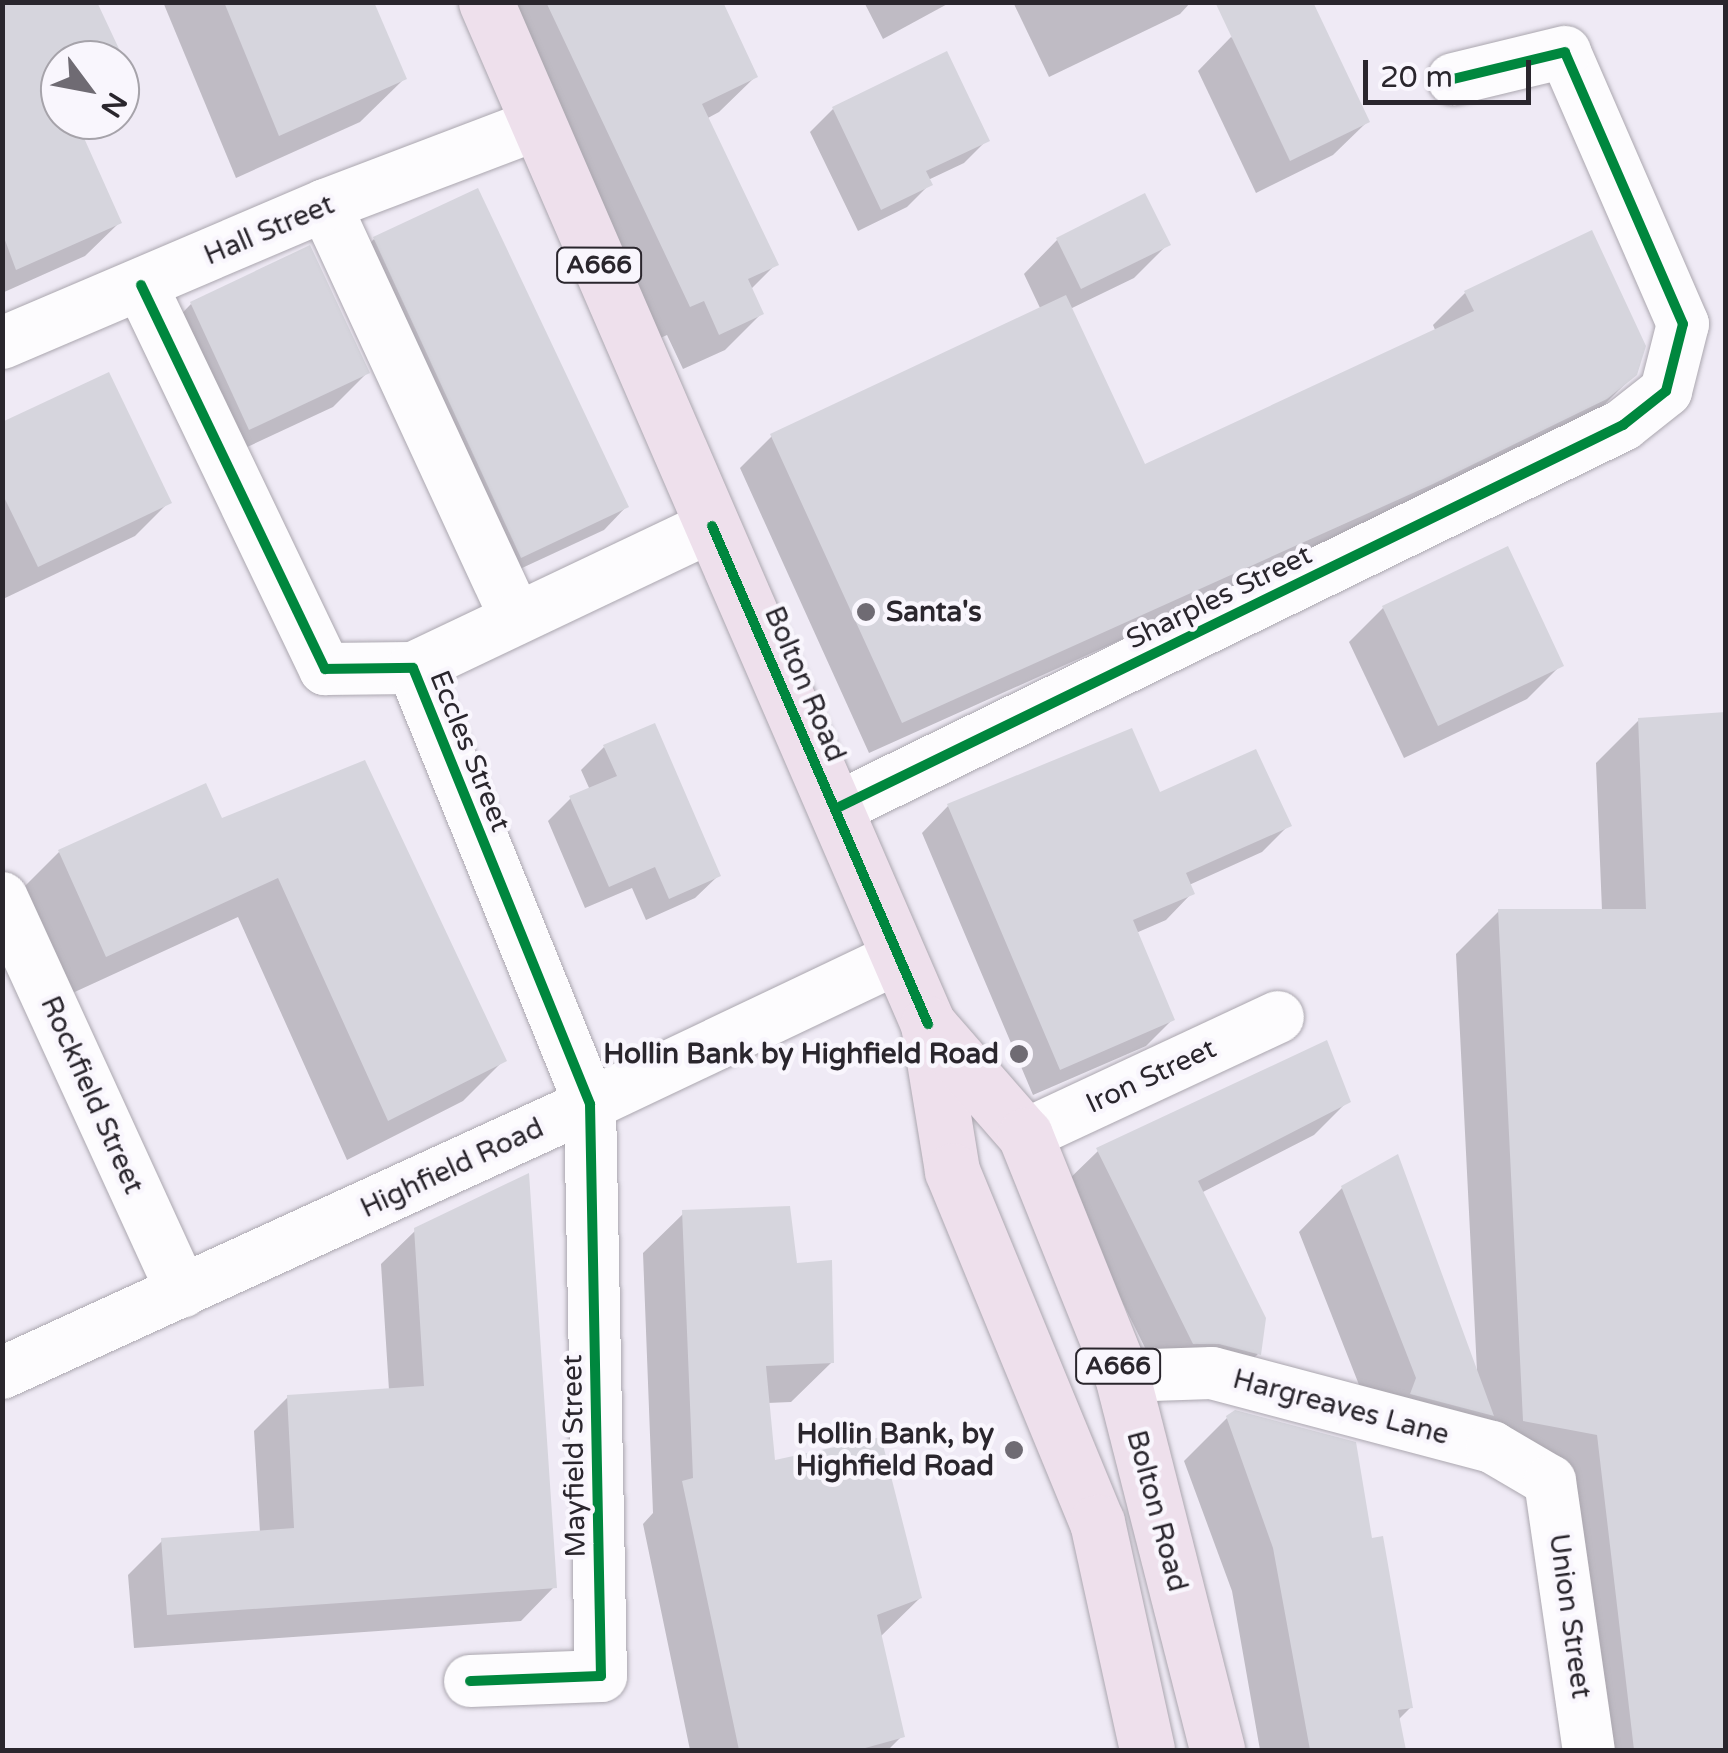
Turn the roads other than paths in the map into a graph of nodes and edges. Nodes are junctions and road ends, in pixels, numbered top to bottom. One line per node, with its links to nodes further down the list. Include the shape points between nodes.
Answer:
1 (486, 2): 3 (highway, Bolton Road / A666)
2 (1453, 79): 10 (street, Sharples Street, via 1565,52 1682,324 1666,391 1622,425)
3 (538, 124): 4 (street, Hall Street); 7 (highway, Bolton Road / A666)
4 (325, 205): 5 (street, Hall Street); 8 (street)
5 (140, 285): 6 (street, Hall Street); 9 (street, Eccles Street, via 325,669)
6 (2, 344)
7 (712, 526): 8 (street); 10 (highway, Bolton Road / A666)
8 (515, 617): 9 (street)
9 (413, 668): 15 (street, Eccles Street)
10 (834, 809): 12 (highway, Bolton Road / A666)
11 (2, 898): 17 (street, Rockfield Street)
12 (899, 957): 14 (highway, Bolton Road / A666); 15 (street, Highfield Road)
13 (1278, 1017): 16 (street, Iron Street)
14 (928, 1024): 16 (highway, Bolton Road / A666); 22 (highway, Bolton Road / A666, via 952,1171 1097,1522)
15 (590, 1104): 17 (street, Highfield Road); 21 (street, Mayfield Street, via 601,1676)
16 (1025, 1135): 19 (highway, Bolton Road / A666)
17 (182, 1292): 18 (street, Highfield Road)
18 (2, 1373)
19 (1122, 1376): 20 (street, Hargreaves Lane, via 1212,1373 1492,1447); 23 (highway, Bolton Road / A666)
20 (1550, 1481): 24 (street, Union Street)
21 (470, 1682)
22 (1147, 1750)
23 (1217, 1750)
24 (1589, 1750)

